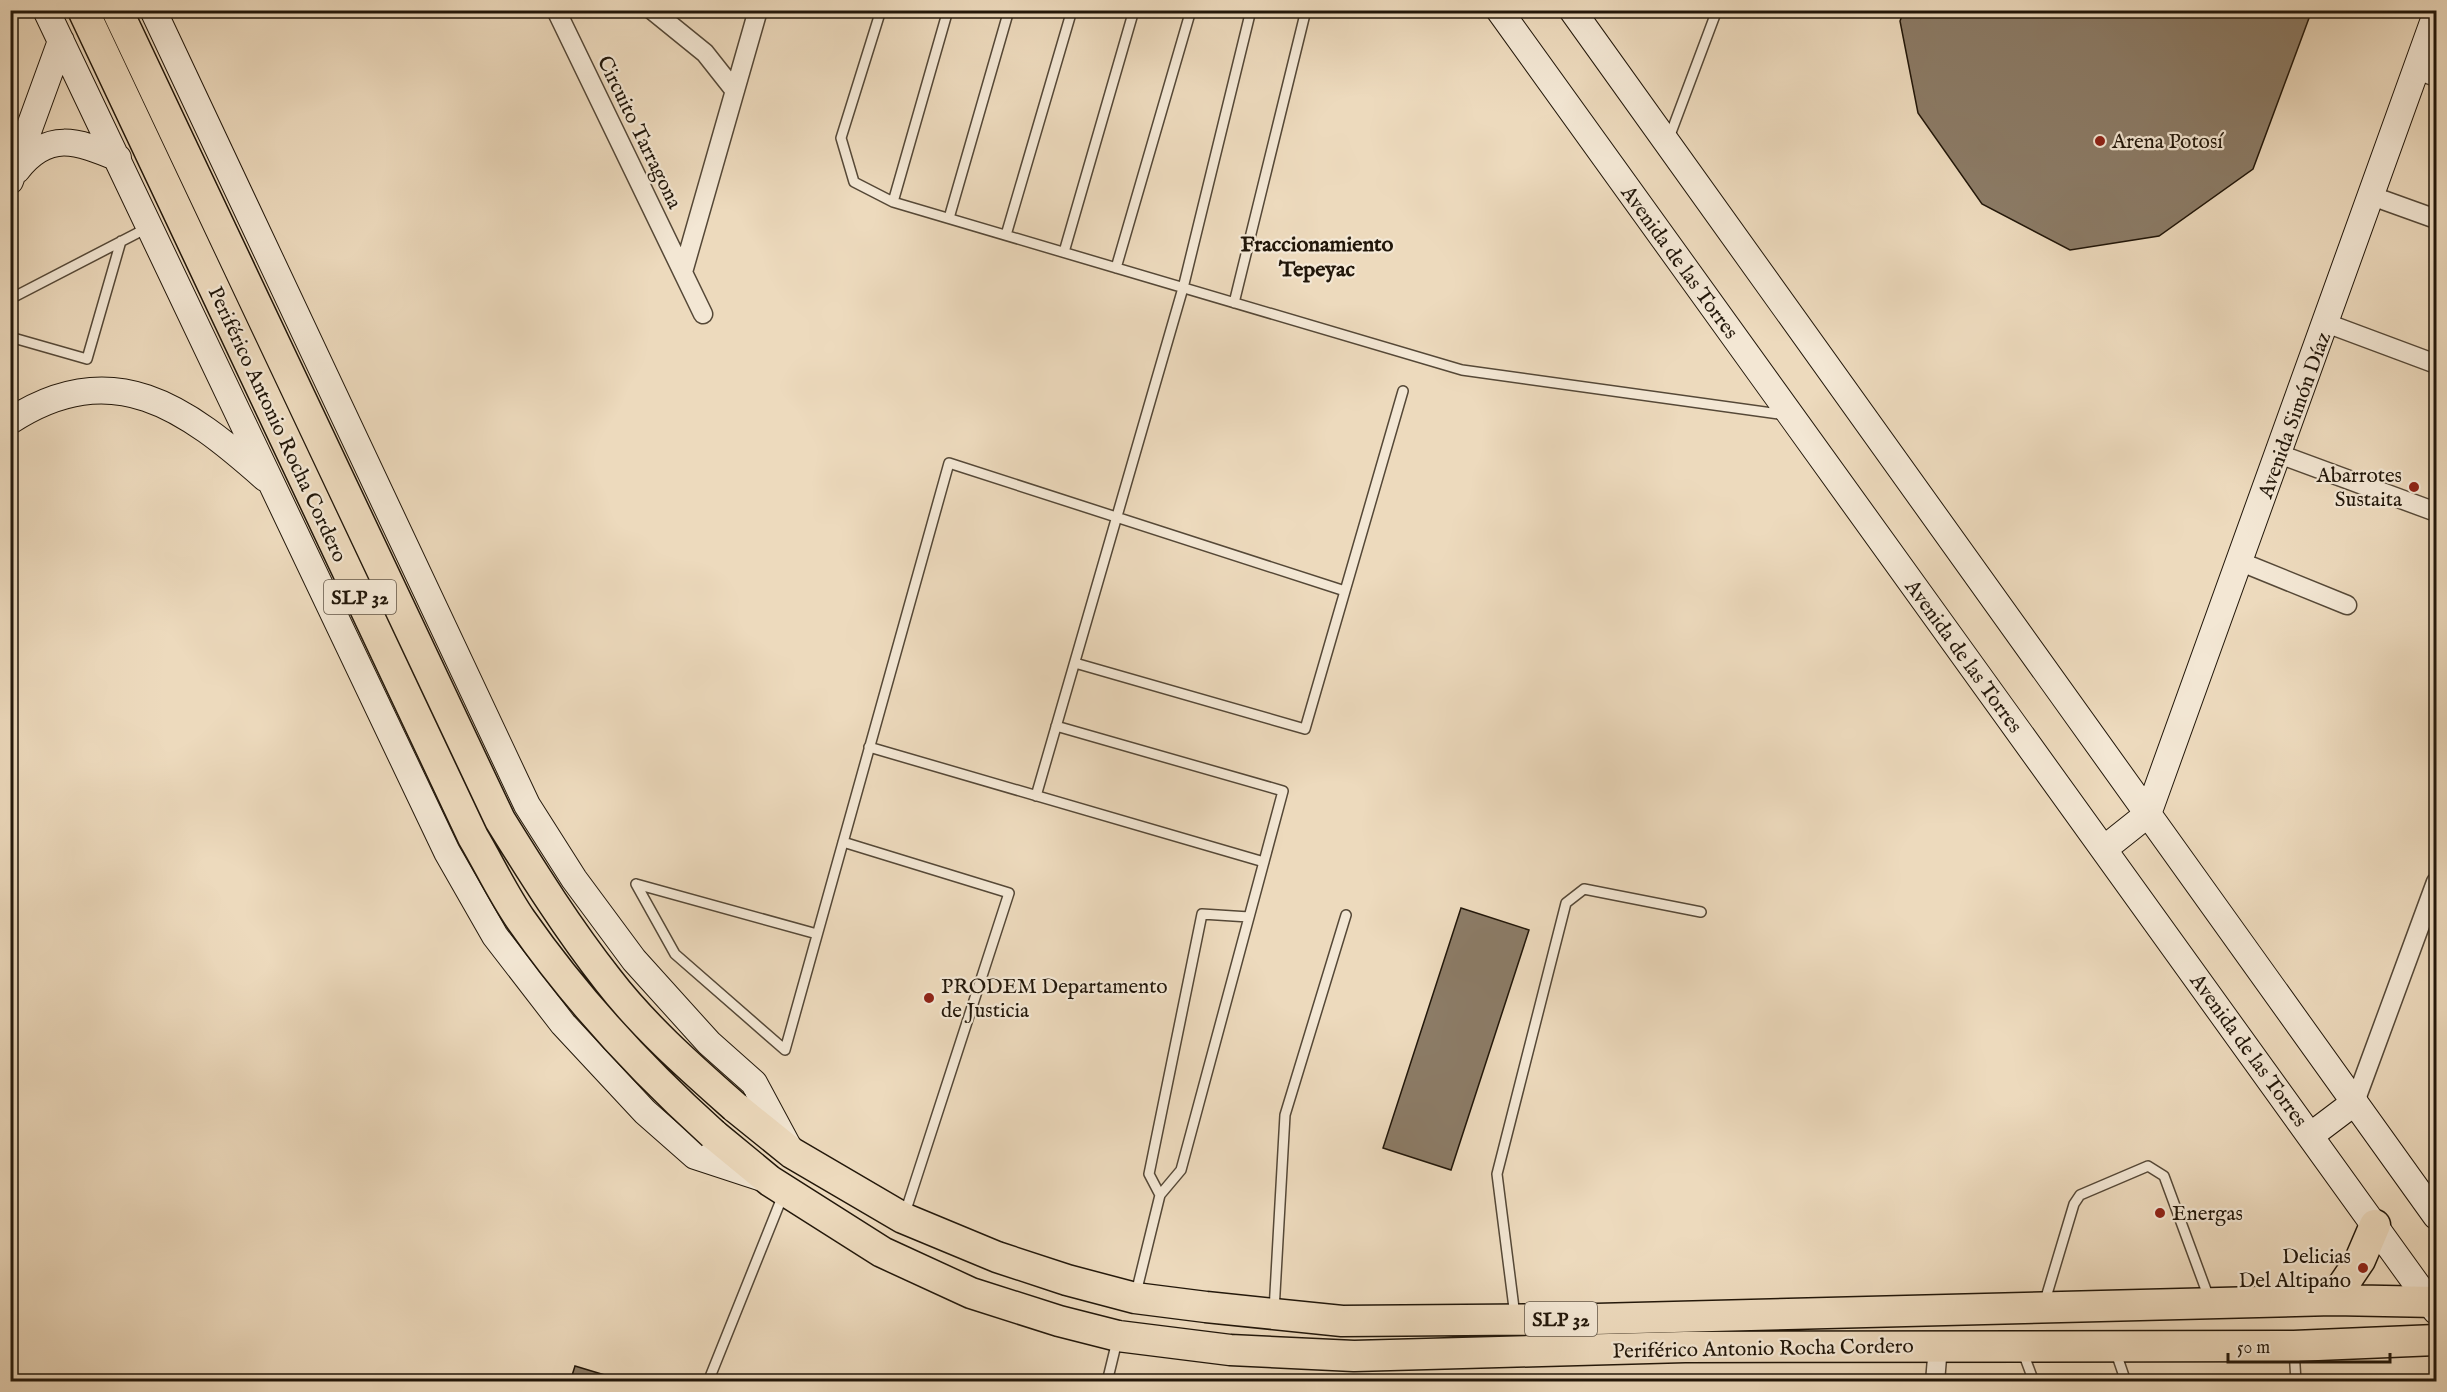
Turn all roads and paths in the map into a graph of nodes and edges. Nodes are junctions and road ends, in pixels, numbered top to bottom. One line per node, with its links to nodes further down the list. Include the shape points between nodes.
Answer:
1 (46, 10): 20 (main road)
2 (83, 10): 71 (highway, Periférico Antonio Rocha Cordero / SLP 32, bridge, via 473,837 520,918 584,1005 665,1090)
3 (117, 10): 70 (highway, Periférico Antonio Rocha Cordero / SLP 32, bridge, via 500,820 548,898 609,982 688,1066)
4 (153, 10): 22 (main road)
5 (556, 10): 37 (street, Circuito Tarragona)
6 (652, 10): 23 (street, via 705,53)
7 (758, 10): 23 (street, Circuito Tarragona)
8 (881, 10): 29 (lane, via 841,138 854,182)
9 (948, 10): 29 (lane)
10 (1009, 10): 30 (lane)
11 (1072, 10): 33 (lane)
12 (1134, 10): 35 (lane)
13 (1191, 10): 36 (lane)
14 (1251, 10): 38 (lane)
15 (1306, 10): 40 (lane)
16 (1498, 10): 46 (main road, Avenida de las Torres)
17 (1572, 10): 25 (main road)
18 (1717, 10): 25 (lane)
19 (2436, 14): 21 (main road, Avenida Simón Díaz)
20 (61, 41): 24 (main road); 27 (main road)
21 (2427, 74): 28 (main road, Avenida Simón Díaz)
22 (185, 77): 24 (main road, via 151,50 137,46 108,52 90,74); 70 (main road, via 527,805 574,879 634,960 709,1043 754,1083)
23 (735, 91): 37 (street, Circuito Tarragona)
24 (94, 110): 26 (main road)
25 (1667, 143): 59 (main road)
26 (118, 158): 27 (main road, via 84,144 58,141 29,154); 32 (main road)
27 (12, 178)
28 (2372, 196): 31 (street); 42 (main road, Avenida Simón Díaz)
29 (893, 202): 30 (lane)
30 (949, 218): 33 (lane)
31 (2436, 219)
32 (151, 226): 34 (lane); 49 (main road)
33 (1006, 235): 35 (lane)
34 (121, 241): 39 (lane); 43 (lane, via 87,359)
35 (1064, 252): 36 (lane)
36 (1116, 268): 38 (lane)
37 (683, 272): 41 (street, Circuito Tarragona)
38 (1183, 288): 40 (lane); 51 (lane)
39 (10, 299)
40 (1234, 303): 46 (lane, via 1462,370)
41 (703, 314)
42 (2326, 323): 44 (street); 48 (main road, Avenida Simón Díaz)
43 (10, 337)
44 (2436, 364)
45 (1403, 391): 53 (lane)
46 (1791, 416): 61 (main road, Avenida de las Torres)
47 (10, 421): 49 (main road, via 29,409 73,393 115,391 149,397 186,415)
48 (2279, 454): 50 (street); 52 (main road, Avenida Simón Díaz)
49 (273, 486): 71 (main road, via 447,852 495,936 563,1024 645,1112 695,1156)
50 (2436, 512)
51 (1117, 517): 53 (lane); 55 (lane); 57 (lane, via 949,463)
52 (2241, 562): 54 (street); 59 (main road, Avenida Simón Díaz)
53 (1345, 591): 55 (lane, via 1305,729)
54 (2347, 605)
55 (1074, 663): 56 (lane)
56 (1056, 726): 58 (lane); 62 (lane, via 1283,791)
57 (869, 747): 58 (lane); 60 (lane)
58 (1036, 796): 62 (lane)
59 (2148, 814): 61 (main road); 68 (main road)
60 (843, 842): 67 (lane); 74 (lane, via 1009,893)
61 (2104, 849): 69 (main road, Avenida de las Torres)
62 (1264, 862): 66 (lane)
63 (2436, 882): 68 (street)
64 (1701, 912): 82 (lane, via 1584,889 1566,903 1497,1174)
65 (1346, 915): 81 (lane, via 1285,1115)
66 (1249, 917): 72 (lane, via 1181,1170); 72 (lane, via 1202,914 1149,1174)
67 (817, 933): 67 (lane, via 785,1050 675,954 636,884)
68 (2355, 1102): 69 (main road); 73 (main road)
69 (2310, 1136): 75 (main road, Avenida de las Torres)
70 (792, 1153): 74 (highway, Periférico Antonio Rocha Cordero / SLP 32)
71 (778, 1185): 83 (highway, Periférico Antonio Rocha Cordero / SLP 32, via 882,1252 971,1293 1059,1322); 89 (lane)
72 (1160, 1195): 76 (lane)
73 (2436, 1216)
74 (903, 1218): 76 (highway, Periférico Antonio Rocha Cordero / SLP 32, via 997,1257)
75 (2375, 1225): 77 (highway, via 2360,1260); 79 (main road, Avenida de las Torres)
76 (1135, 1298): 81 (highway, Periférico Antonio Rocha Cordero / SLP 32)
77 (2333, 1300): 78 (highway, Periférico Antonio Rocha Cordero / SLP 32); 79 (highway, Periférico Antonio Rocha Cordero / SLP 32)
78 (2211, 1303): 80 (highway, Periférico Antonio Rocha Cordero / SLP 32); 80 (lane, via 2163,1176 2148,1166 2080,1195)
79 (2434, 1305)
80 (2043, 1307): 82 (highway, Periférico Antonio Rocha Cordero / SLP 32)
81 (1274, 1314): 82 (highway, Periférico Antonio Rocha Cordero / SLP 32, via 1342,1321)
82 (1516, 1319)
83 (1118, 1336): 85 (highway, Periférico Antonio Rocha Cordero / SLP 32, via 1230,1350 1354,1356 1685,1347); 90 (lane)
84 (2436, 1340): 88 (highway, Periférico Antonio Rocha Cordero / SLP 32)
85 (1938, 1346): 86 (highway, Periférico Antonio Rocha Cordero / SLP 32); 91 (street)
86 (2020, 1346): 87 (highway, Periférico Antonio Rocha Cordero / SLP 32); 92 (lane)
87 (2114, 1346): 88 (highway, Periférico Antonio Rocha Cordero / SLP 32); 93 (lane)
88 (2294, 1346): 94 (lane)
89 (708, 1382)
90 (1107, 1382)
91 (1935, 1382)
92 (2034, 1382)
93 (2126, 1382)
94 (2296, 1382)

